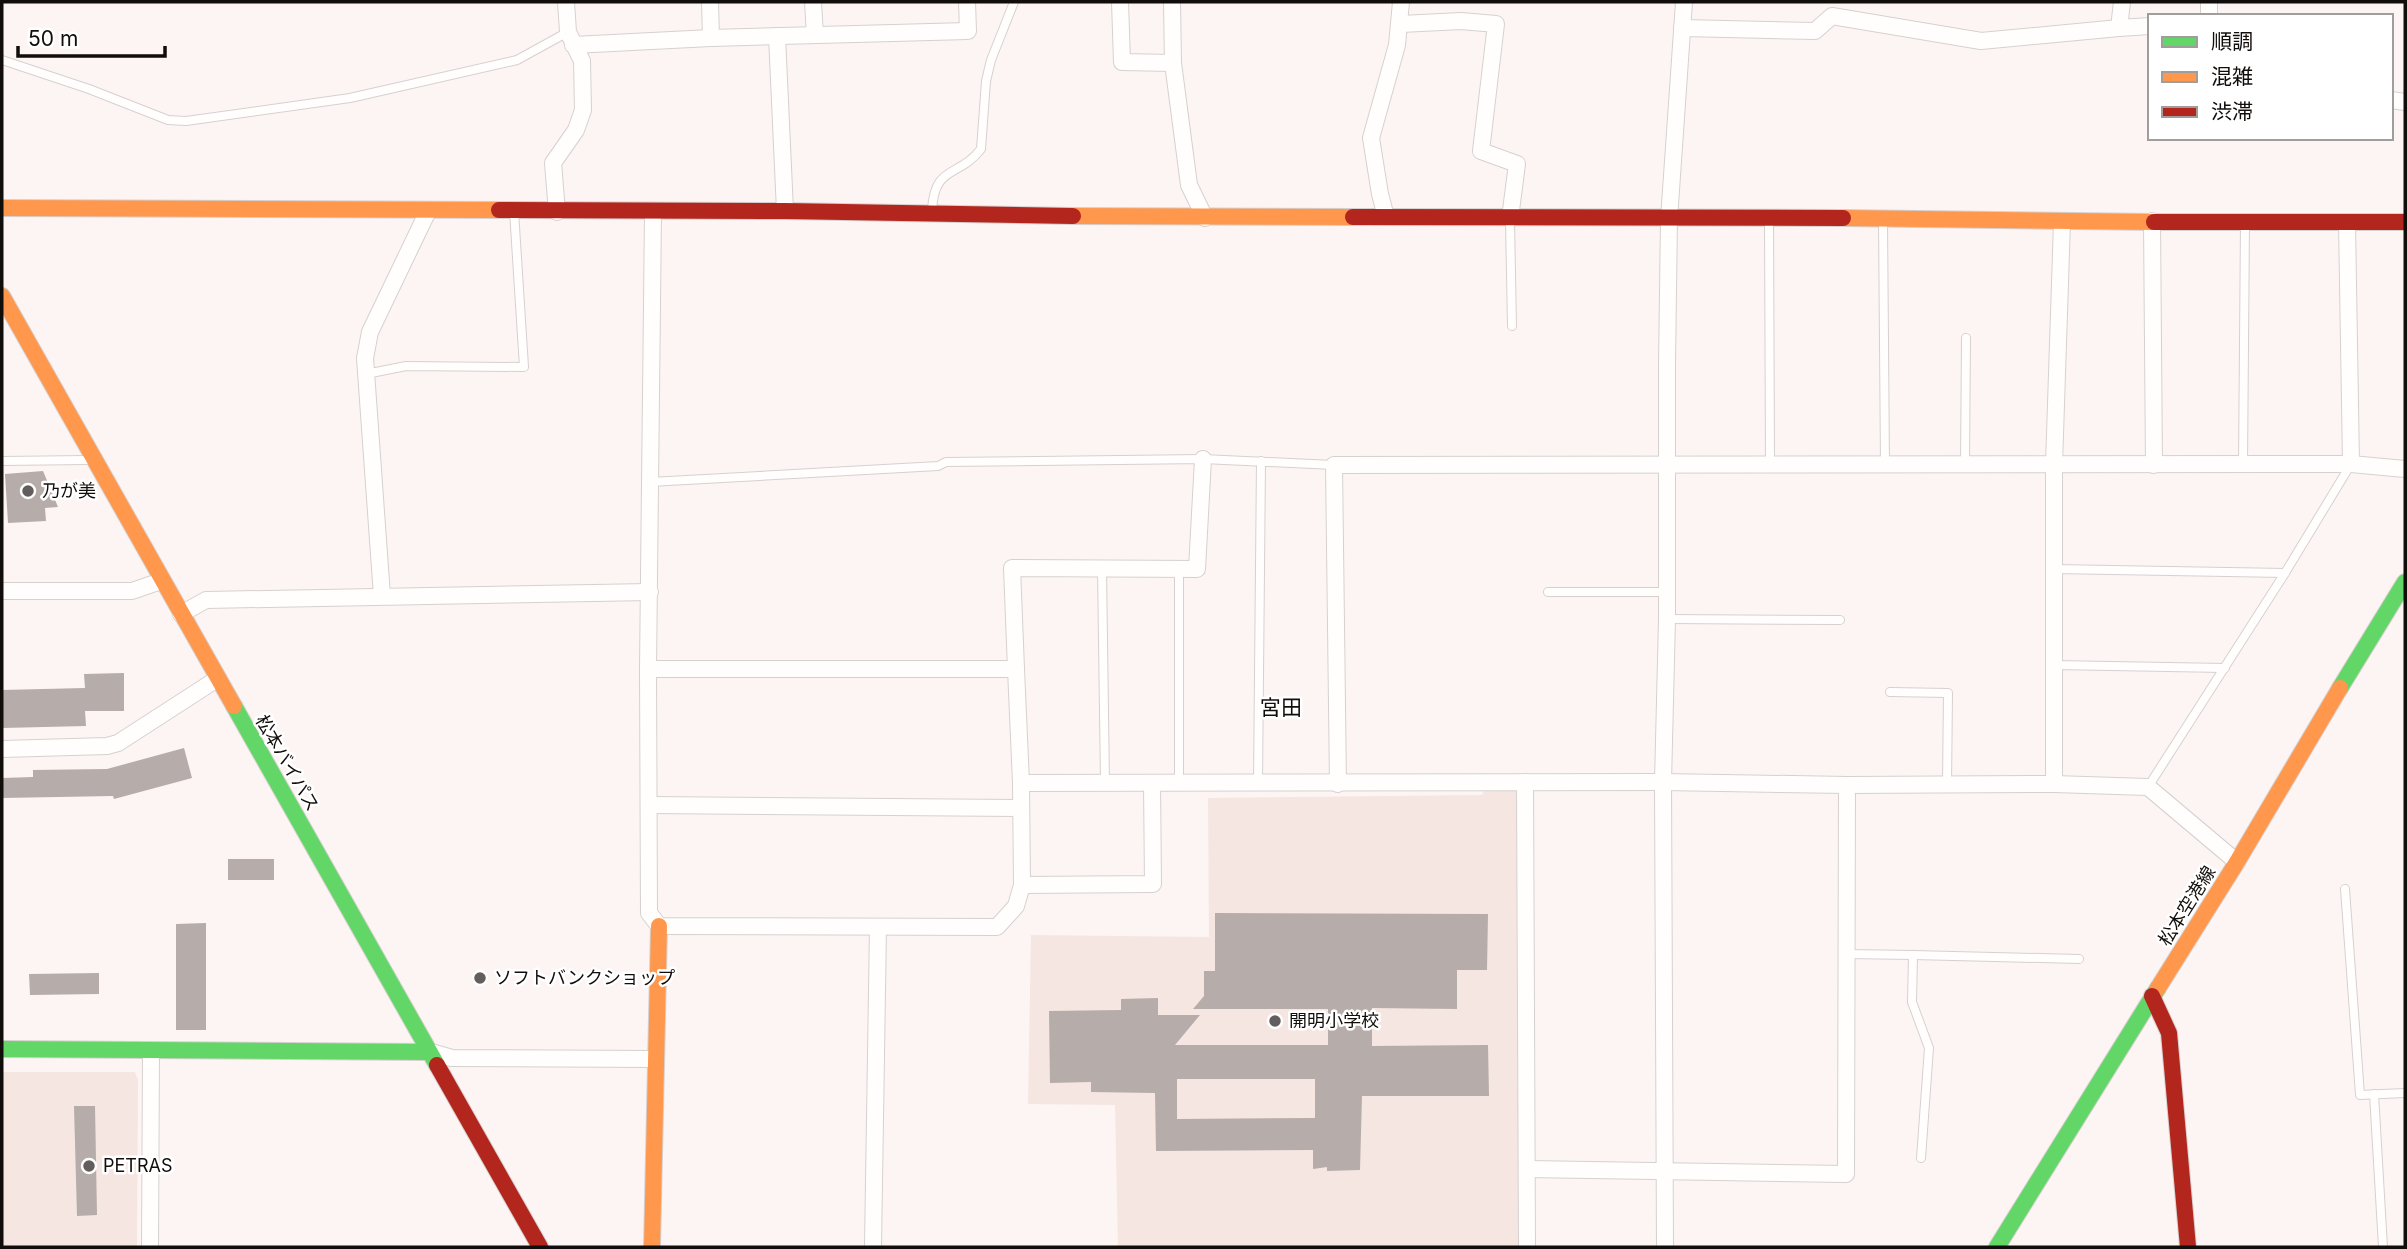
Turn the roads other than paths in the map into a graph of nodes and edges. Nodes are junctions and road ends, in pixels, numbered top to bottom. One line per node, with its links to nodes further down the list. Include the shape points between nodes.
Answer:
1 (566, 2): 19 (street)
2 (710, 2): 18 (street)
3 (813, 2): 16 (street)
4 (967, 2): 16 (street, via 968,31)
5 (1014, 2): 28 (lane, via 988,71 981,149 945,174 932,196)
6 (1119, 2): 21 (street, via 1122,62)
7 (1172, 2): 21 (street)
8 (1401, 2): 12 (street)
9 (1684, 2): 14 (street)
10 (2122, 2): 15 (street)
11 (1833, 9): 14 (street, via 1815,31); 15 (street, via 1980,41)
12 (1401, 24): 29 (street, via 1371,138); 32 (street, via 1496,24 1481,151 1517,164)
13 (2148, 26): 15 (street)
14 (1682, 28): 34 (street)
15 (2119, 28)
16 (815, 35): 17 (street)
17 (777, 36): 18 (street); 25 (street)
18 (711, 38): 19 (street)
19 (571, 39): 20 (lane, via 517,60 350,98 186,121 168,120); 26 (street, via 582,61 583,110 576,130 553,163)
20 (2, 60)
21 (1173, 63): 31 (street, via 1189,185)
22 (2, 208): 23 (main road)
23 (428, 211): 24 (main road); 43 (street, via 370,332)
24 (514, 211): 26 (main road); 43 (lane, via 524,367 406,366)
25 (785, 211): 27 (main road); 28 (main road)
26 (556, 212): 27 (main road)
27 (653, 212): 58 (street)
28 (932, 214): 31 (main road)
29 (1386, 217): 31 (main road); 32 (main road)
30 (1769, 217): 33 (main road); 34 (main road); 55 (lane)
31 (1205, 218)
32 (1510, 218): 34 (main road); 41 (lane)
33 (1883, 218): 36 (main road); 56 (lane)
34 (1669, 219): 54 (street)
35 (2245, 221): 37 (main road); 38 (main road); 53 (lane)
36 (2062, 222): 37 (main road); 51 (street)
37 (2152, 222): 52 (street)
38 (2347, 222): 39 (main road); 48 (street)
39 (2405, 222)
40 (2, 296): 45 (main road, 松本バイパス)
41 (1512, 326)
42 (1966, 338): 50 (lane)
43 (366, 374): 69 (street)
44 (1203, 459): 47 (lane); 58 (lane, via 946,462); 60 (street, via 1197,569)
45 (93, 460): 46 (lane); 63 (main road, 松本バイパス)
46 (2, 461)
47 (1261, 461): 49 (lane); 86 (lane)
48 (2351, 464): 53 (street); 57 (street); 62 (lane)
49 (1334, 465): 54 (street); 87 (street)
50 (1965, 465): 51 (street); 56 (street)
51 (2054, 465): 52 (street); 61 (street)
52 (2154, 465): 53 (street)
53 (2243, 465)
54 (1667, 466): 55 (street); 68 (street)
55 (1770, 466): 56 (street)
56 (1885, 466)
57 (2405, 469)
58 (650, 482): 66 (street)
59 (1102, 569): 60 (street); 76 (street, via 1012,568); 83 (lane)
60 (1179, 569): 85 (lane)
61 (2054, 569): 62 (lane); 73 (street)
62 (2285, 573): 74 (lane)
63 (161, 582): 65 (street, via 132,591); 70 (main road, 松本バイパス)
64 (2405, 582): 94 (main road, 松本空港線)
65 (2, 591)
66 (650, 592): 69 (street); 75 (street)
67 (1548, 592): 68 (lane)
68 (1667, 592): 71 (street)
69 (382, 596): 70 (street, via 206,600)
70 (181, 614): 77 (main road, 松本バイパス)
71 (1667, 619): 72 (lane); 81 (street)
72 (1840, 620)
73 (2054, 665): 74 (lane); 88 (street)
74 (2225, 668): 91 (lane)
75 (648, 669): 76 (street); 92 (street)
76 (1016, 669): 82 (street)
77 (217, 679): 79 (street, via 118,743); 105 (main road, 松本バイパス)
78 (1890, 692): 90 (lane, via 1948,693)
79 (2, 748)
80 (1525, 782): 81 (street); 87 (street); 110 (street)
81 (1663, 782): 89 (street); 111 (street)
82 (1021, 783): 83 (street); 93 (street)
83 (1105, 783): 84 (street)
84 (1152, 783): 85 (street); 95 (street, via 1153,884)
85 (1179, 783): 86 (street)
86 (1258, 783): 87 (street)
87 (1338, 784)
88 (2054, 784): 90 (street); 91 (street)
89 (1847, 785): 90 (street); 99 (street)
90 (1947, 785)
91 (2148, 787): 94 (street)
92 (649, 805): 93 (street); 97 (street, via 649,913)
93 (1021, 808): 95 (street)
94 (2237, 862): 102 (main road, 松本空港線)
95 (1022, 885): 98 (street, via 1016,906 998,927)
96 (2345, 889): 108 (lane, via 2360,1095)
97 (659, 926): 98 (street); 106 (main road)
98 (878, 927): 115 (street)
99 (1847, 954): 100 (lane); 111 (street, via 1846,1174)
100 (1913, 955): 101 (lane); 109 (lane, via 1912,1002 1929,1048)
101 (2080, 959)
102 (2152, 996): 118 (main road, 松本空港線); 119 (main road, via 2169,1033)
103 (2, 1049): 104 (main road)
104 (151, 1050): 105 (main road); 112 (street)
105 (429, 1052): 106 (street, via 452,1058); 113 (main road, 松本バイパス)
106 (655, 1059): 114 (main road)
107 (2405, 1093): 108 (lane)
108 (2374, 1094): 120 (lane)
109 (1921, 1158)
110 (1527, 1169): 111 (street); 116 (street)
111 (1666, 1172): 117 (street)
112 (150, 1247)
113 (540, 1247)
114 (652, 1247)
115 (873, 1247)
116 (1527, 1247)
117 (1665, 1247)
118 (1997, 1247)
119 (2188, 1247)
120 (2383, 1247)

